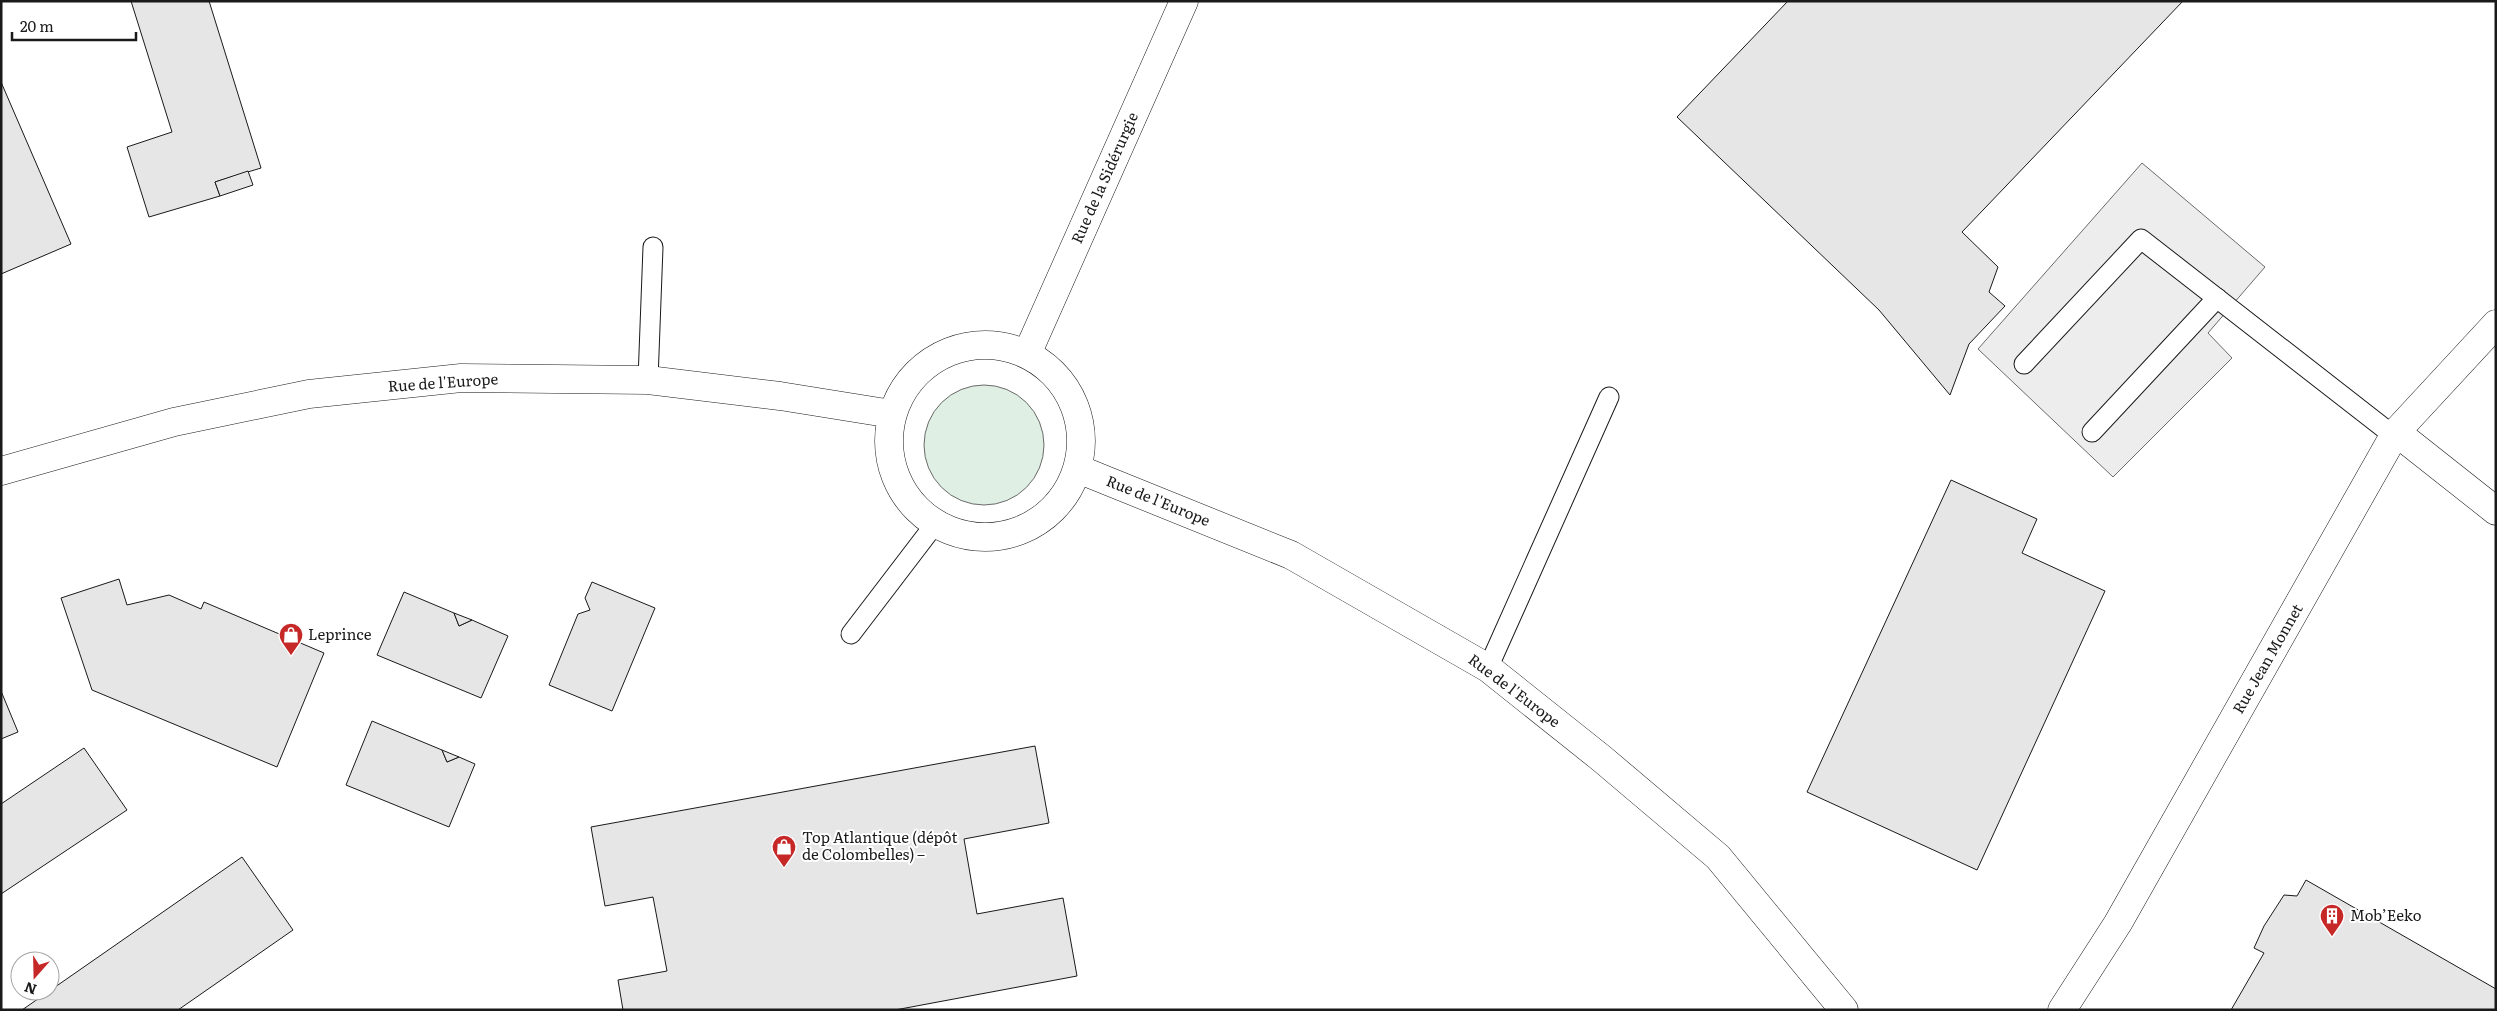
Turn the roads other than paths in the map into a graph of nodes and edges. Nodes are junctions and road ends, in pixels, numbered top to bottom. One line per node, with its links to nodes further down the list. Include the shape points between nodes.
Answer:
1 (1184, 1): 5 (street, Rue de la Sidérurgie)
2 (653, 247): 7 (lane)
3 (2217, 298): 6 (lane, via 2141,239); 10 (lane); 11 (lane)
4 (2496, 324): 11 (street, Rue Jean Monnet)
5 (1027, 354): 9 (street, via 994,345 961,347 930,361 906,384); 12 (street, via 1050,369 1067,390 1079,415 1082,442)
6 (2024, 364)
7 (648, 380): 9 (street, Rue de l'Europe); 13 (street, Rue de l'Europe, via 461,378 308,394 174,422)
8 (1609, 398): 17 (lane)
9 (892, 414): 15 (street, via 888,446 894,476 910,504)
10 (2092, 432)
11 (2395, 434): 14 (street); 19 (street, Rue Jean Monnet, via 2123,914)
12 (1078, 469): 15 (street, via 1066,495 1046,518 1020,532 991,538 962,536); 17 (street, Rue de l'Europe, via 1291,555)
13 (1, 471)
14 (2496, 511)
15 (935, 524): 16 (lane)
16 (851, 634)
17 (1488, 668): 18 (street, Rue de l'Europe, via 1718,857)
18 (1844, 1010)
19 (2062, 1010)

